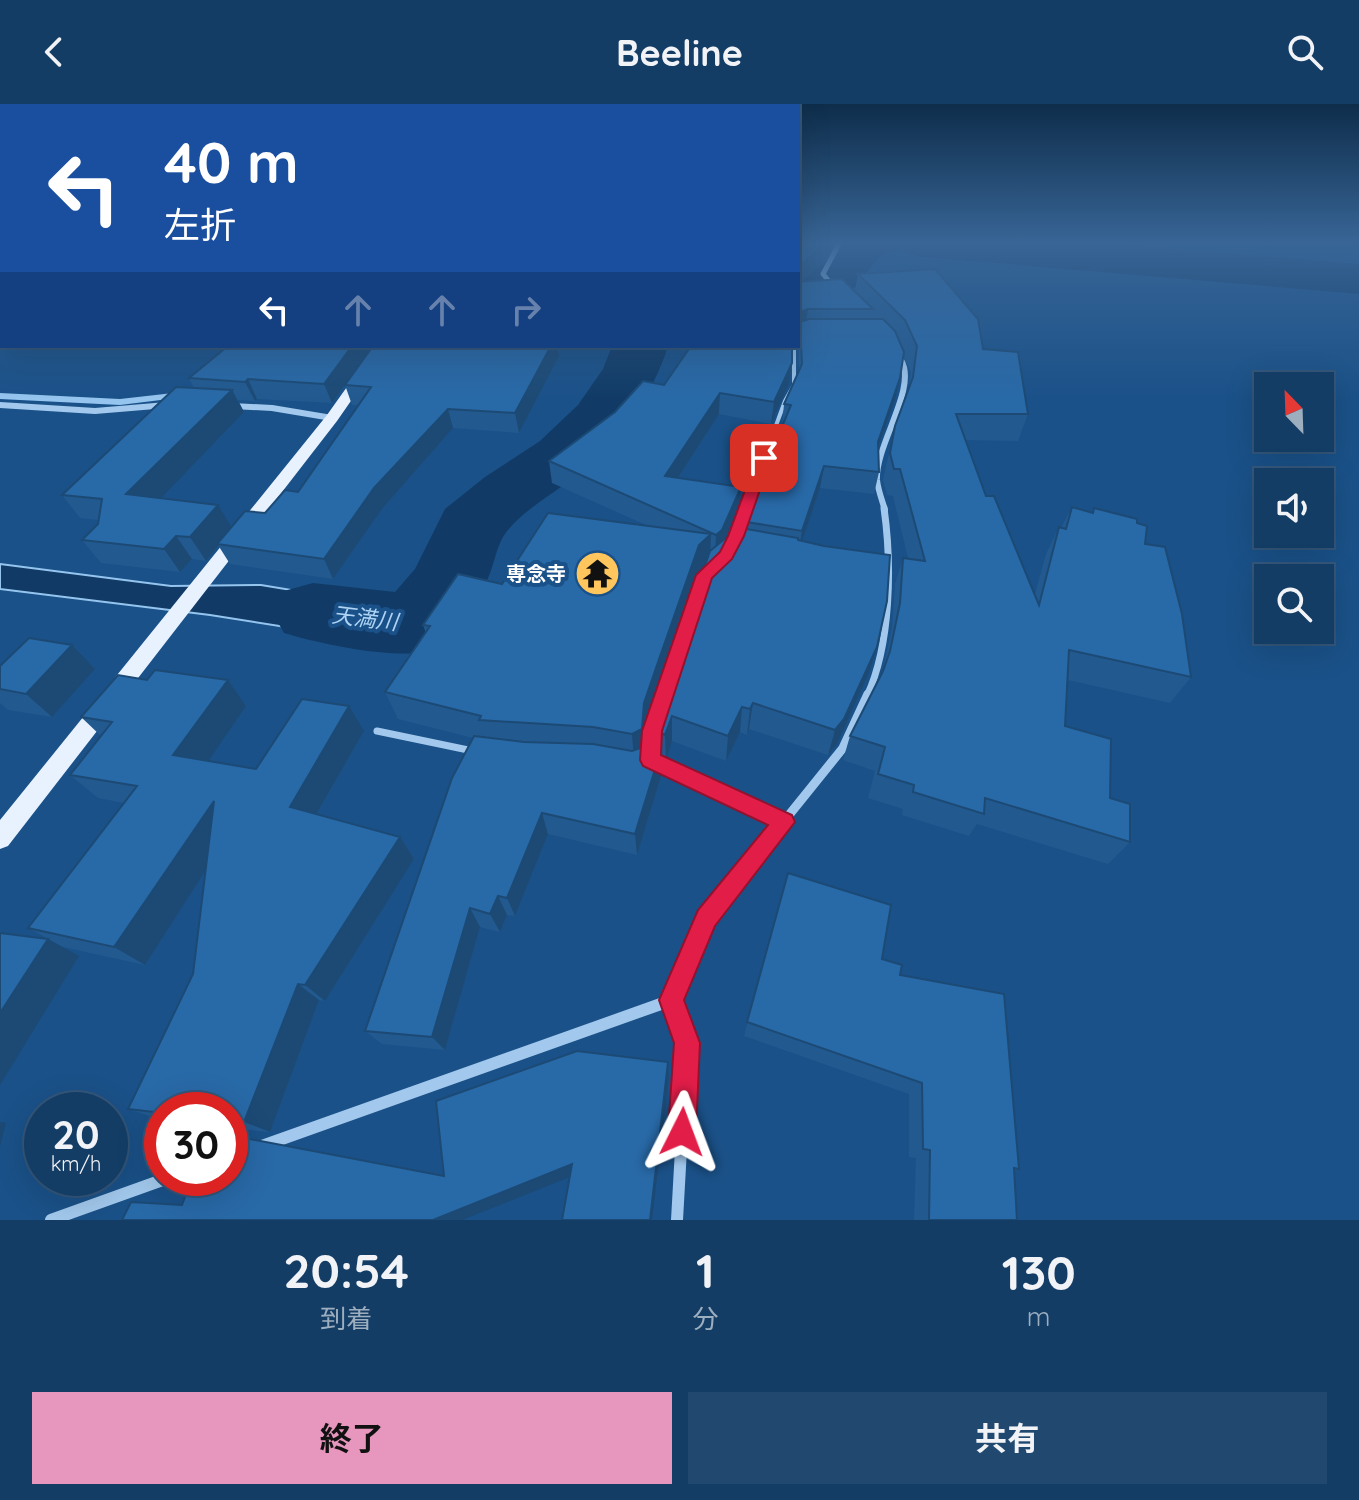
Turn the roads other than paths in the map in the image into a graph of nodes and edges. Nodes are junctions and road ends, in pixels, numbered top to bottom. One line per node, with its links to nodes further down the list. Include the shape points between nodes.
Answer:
1 (840, 294): 2 (street)
2 (843, 297)
3 (888, 342): 14 (street, via 905,367 905,385 877,478 885,511 889,592 876,677 843,748)
4 (382, 348): 9 (main road)
5 (794, 348): 10 (lane, via 794,385)
6 (0, 405): 7 (street, via 95,411)
7 (170, 405)
8 (228, 406): 9 (street)
9 (332, 418): 15 (main road)
10 (747, 507)
11 (661, 703): 14 (lane, via 650,760)
12 (377, 731): 13 (lane)
13 (486, 753)
14 (784, 822): 16 (street, via 706,918)
15 (0, 838)
16 (672, 1000): 17 (street); 20 (street, via 687,1043)
17 (248, 1150)
18 (144, 1187): 19 (street)
19 (51, 1220)
20 (677, 1220)

